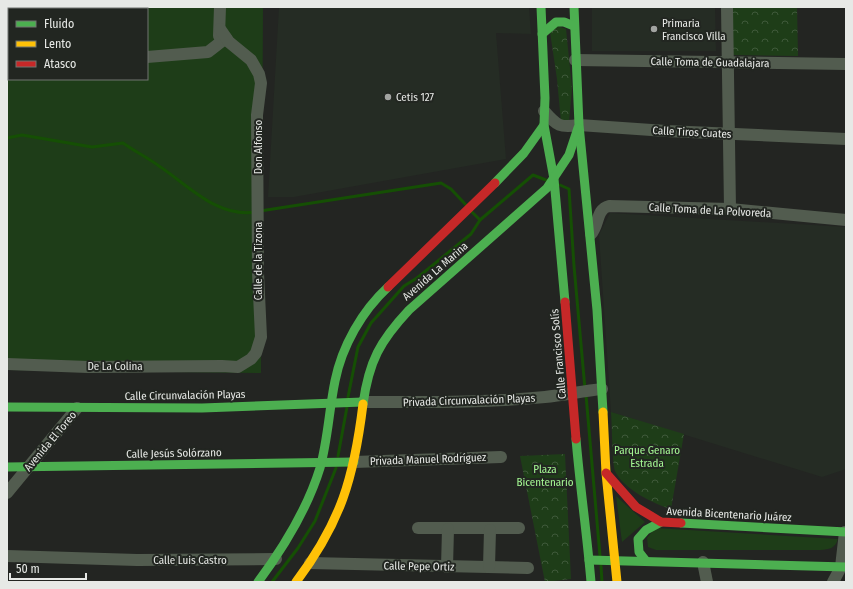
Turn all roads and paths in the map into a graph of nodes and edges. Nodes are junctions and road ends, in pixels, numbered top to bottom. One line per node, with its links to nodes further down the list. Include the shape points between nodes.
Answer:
1 (220, 7): 7 (street)
2 (541, 7): 6 (main road, Calle Francisco Solís)
3 (574, 7): 5 (main road)
4 (727, 7): 10 (street)
5 (574, 26): 6 (main road, via 562,20 556,21); 9 (main road)
6 (542, 34): 12 (main road, Calle Francisco Solís)
7 (222, 37): 8 (street, via 204,53); 18 (street, Don Alfonso, via 248,69 259,94)
8 (148, 57)
9 (575, 60): 10 (street, Calle Toma de Guadalajara); 14 (main road)
10 (728, 63): 11 (street, Calle Toma de Guadalajara); 15 (street)
11 (846, 64)
12 (544, 111): 13 (main road, Calle Francisco Solís); 14 (street, Calle Tiros Cuates, via 559,126)
13 (544, 125): 17 (main road, Calle Francisco Solís); 27 (main road, Avenida La Marina, via 506,173 401,272 371,304 351,337 340,363)
14 (579, 125): 15 (street, Calle Tiros Cuates); 17 (main road, Avenida La Marina, via 569,155); 21 (main road)
15 (729, 134): 16 (street, Calle Tiros Cuates); 19 (street)
16 (846, 140)
17 (555, 183): 25 (main road, Calle Francisco Solís); 26 (main road, Avenida La Marina, via 409,310 390,331 371,365)
18 (258, 201): 23 (street, Calle de la Tizona, via 259,321 250,350 238,360)
19 (730, 209): 20 (street, Calle Toma de La Polvoreda); 21 (street, Calle Toma de La Polvoreda, via 609,206 600,212 595,230)
20 (846, 220)
21 (591, 234): 24 (main road)
22 (7, 364): 23 (street, De La Colina, via 88,367)
23 (222, 366)
24 (602, 389): 25 (street, Privada Circunvalación Playas); 35 (main road)
25 (574, 391): 26 (street, Privada Circunvalación Playas, via 546,397 505,400); 45 (main road, Calle Francisco Solís, via 580,488)
26 (363, 402): 27 (main road, Calle Circunvalación Playas); 31 (main road, Avenida La Marina)
27 (332, 404): 29 (main road, Calle Circunvalación Playas); 32 (main road, Avenida La Marina)
28 (7, 407): 29 (main road, Calle Circunvalación Playas)
29 (77, 408): 34 (street, Avenida El Toreo)
30 (501, 457): 31 (street, Privada Manuel Rodríguez)
31 (354, 462): 32 (main road); 49 (main road, Avenida La Marina, via 346,494 336,518)
32 (321, 463): 34 (main road, Calle Jesús Solórzano); 44 (main road, Avenida La Marina, via 299,523)
33 (7, 466): 34 (main road, Calle Jesús Solórzano)
34 (27, 467): 36 (street, Avenida El Toreo)
35 (606, 472): 37 (main road, Avenida Bicentenario Juárez, via 636,507); 46 (main road)
36 (7, 493)
37 (661, 522): 42 (main road, Avenida Bicentenario Juárez); 47 (main road, via 646,530 638,539 639,552)
38 (418, 528): 40 (street)
39 (519, 528): 41 (street)
40 (448, 529): 41 (street); 50 (street)
41 (490, 530): 51 (street)
42 (845, 532): 52 (street)
43 (7, 556): 44 (street, Calle Luis Castro, via 138,560)
44 (276, 559): 54 (main road, Avenida La Marina)
45 (589, 560): 46 (main road); 56 (main road, Calle Francisco Solís)
46 (615, 561): 47 (main road); 57 (main road)
47 (646, 561): 48 (main road)
48 (703, 562): 52 (main road); 58 (street)
49 (310, 563): 50 (street, Calle Pepe Ortiz); 55 (main road, Avenida La Marina)
50 (447, 567): 51 (street, Calle Pepe Ortiz)
51 (490, 567): 53 (street, Calle Pepe Ortiz)
52 (843, 567): 59 (street)
53 (528, 568)
54 (258, 582)
55 (296, 582)
56 (590, 582)
57 (617, 582)
58 (707, 582)
59 (833, 582)

